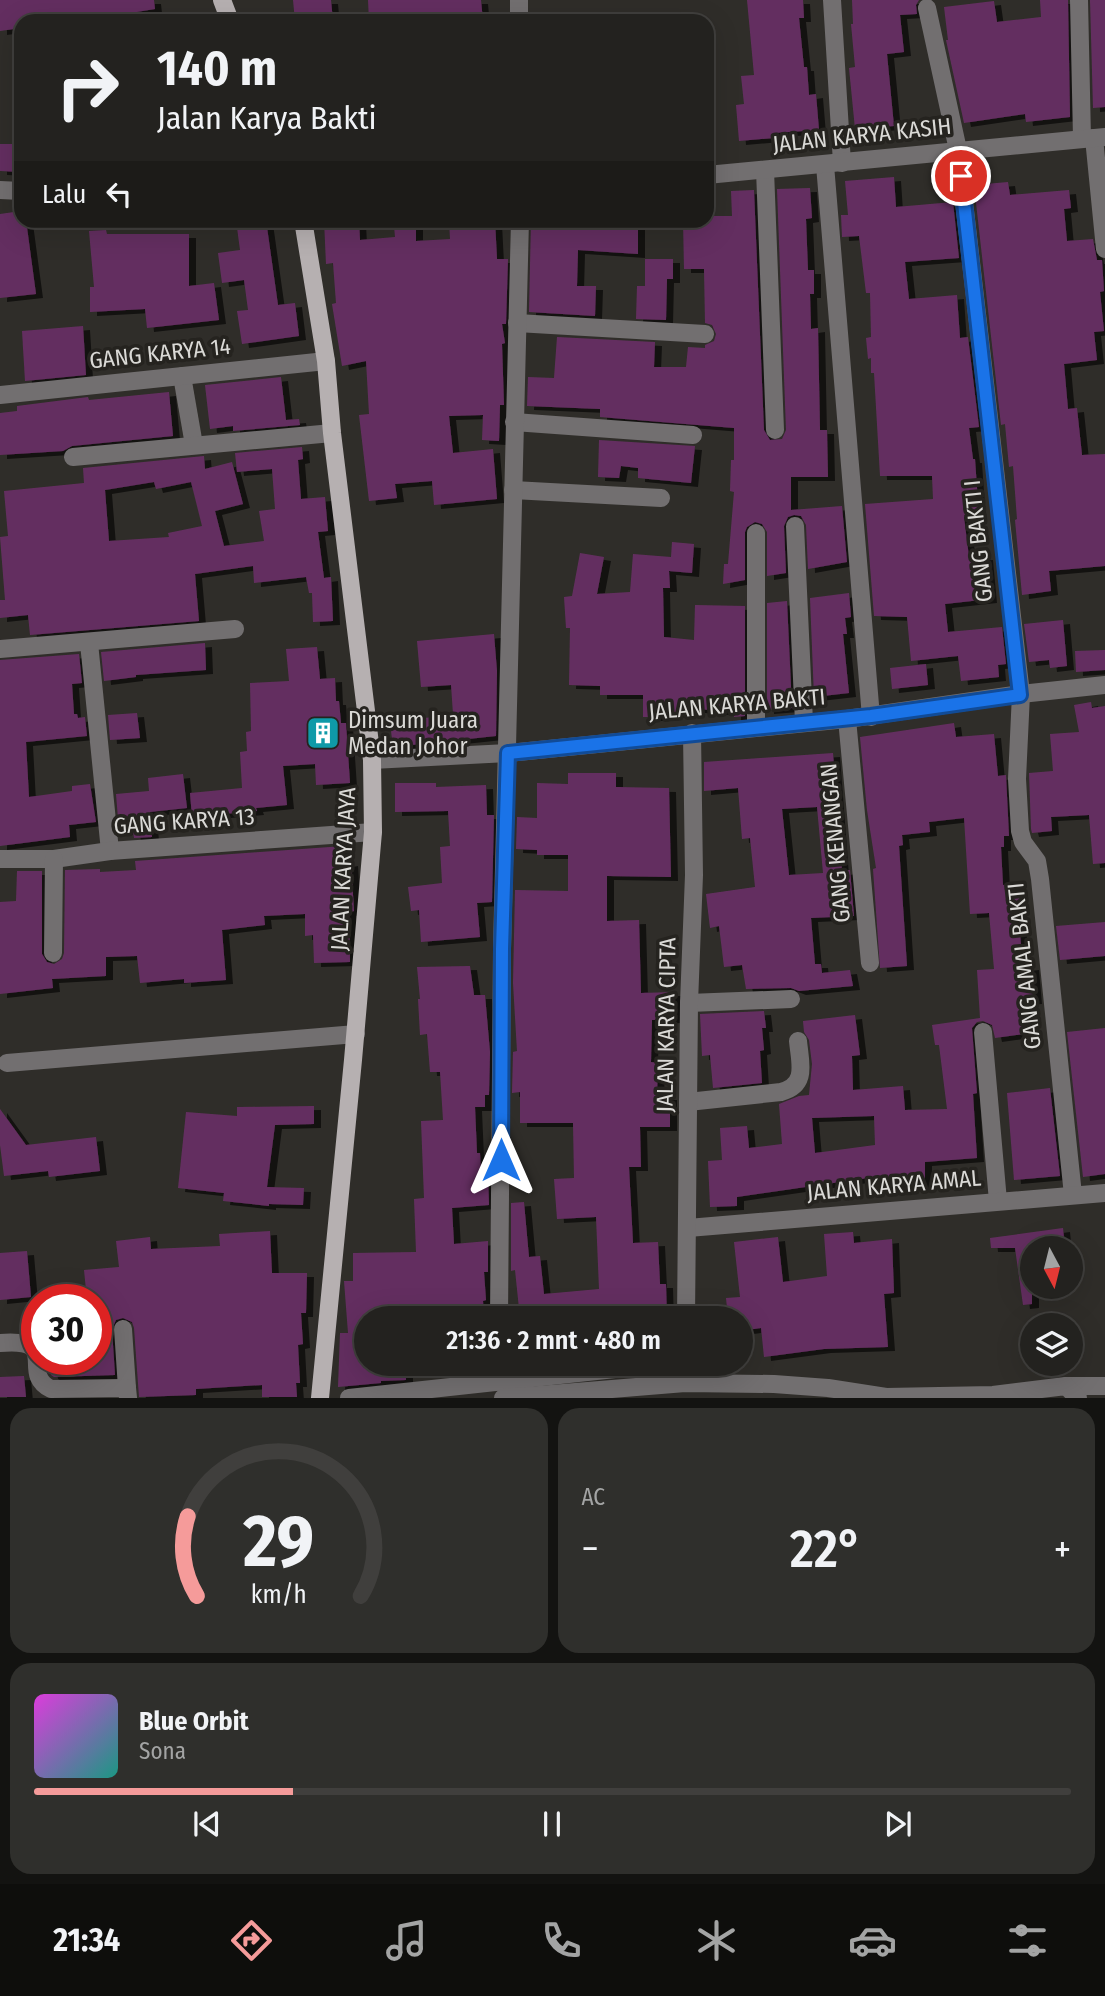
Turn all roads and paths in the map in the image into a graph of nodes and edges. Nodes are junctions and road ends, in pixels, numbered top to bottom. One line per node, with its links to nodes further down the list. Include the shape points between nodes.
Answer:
1 (832, 0): 6 (street)
2 (1079, 0): 4 (street)
3 (928, 8): 5 (street, GANG BAKTI I)
4 (1094, 138): 5 (street, JALAN KARYA KASIH); 11 (street)
5 (958, 150): 6 (street, JALAN KARYA KASIH); 31 (street, GANG BAKTI I)
6 (833, 164): 7 (street, JALAN KARYA KASIH); 32 (street)
7 (765, 170): 8 (street, JALAN KARYA KASIH); 18 (street)
8 (714, 175)
9 (304, 228): 14 (main road, JALAN KARYA JAYA)
10 (520, 228): 12 (street)
11 (1105, 249)
12 (517, 323): 13 (street); 17 (street)
13 (705, 334)
14 (326, 361): 15 (street, GANG KARYA 14); 19 (main road, JALAN KARYA JAYA)
15 (183, 376): 16 (street, GANG KARYA 14); 21 (street)
16 (0, 395)
17 (514, 422): 20 (street); 23 (street)
18 (775, 430)
19 (332, 433): 21 (street); 38 (main road, JALAN KARYA JAYA)
20 (693, 435)
21 (194, 445): 22 (street)
22 (73, 457)
23 (513, 490): 24 (street); 37 (street)
24 (661, 498)
25 (795, 526): 34 (street)
26 (756, 533): 35 (street)
27 (235, 629): 28 (street)
28 (89, 643): 29 (street); 40 (street)
29 (0, 649)
30 (1105, 685): 31 (street, JALAN KARYA BAKTI)
31 (1020, 695): 32 (street, JALAN KARYA BAKTI); 53 (street, GANG AMAL BAKTI, via 1020,831 1037,861 1041,879)
32 (871, 716): 33 (street, JALAN KARYA BAKTI)
33 (847, 719): 34 (street, JALAN KARYA BAKTI); 44 (street, GANG KENANGAN)
34 (804, 722): 35 (street, JALAN KARYA BAKTI)
35 (756, 727): 36 (street, JALAN KARYA BAKTI)
36 (692, 733): 37 (street, JALAN KARYA BAKTI); 46 (street, JALAN KARYA CIPTA, via 694,875)
37 (508, 753): 38 (street, JALAN KARYA BAKTI); 56 (street)
38 (372, 760): 39 (main road, JALAN KARYA JAYA)
39 (373, 832): 40 (street, GANG KARYA 13); 48 (main road, JALAN KARYA JAYA)
40 (110, 851): 42 (street, GANG KARYA 13)
41 (0, 859): 42 (street, GANG KARYA 13)
42 (54, 859): 43 (street)
43 (53, 953)
44 (870, 963)
45 (791, 999): 46 (street)
46 (689, 1003): 51 (street, JALAN KARYA CIPTA)
47 (983, 1031): 54 (street)
48 (356, 1034): 50 (street); 67 (main road, JALAN KARYA JAYA)
49 (797, 1041): 51 (street, via 799,1081 791,1089)
50 (7, 1063)
51 (688, 1102): 55 (street, JALAN KARYA CIPTA)
52 (1105, 1193): 53 (street, JALAN KARYA AMAL)
53 (1073, 1195): 54 (street, JALAN KARYA AMAL)
54 (998, 1201): 55 (street, JALAN KARYA AMAL)
55 (688, 1228): 57 (street, JALAN KARYA CIPTA)
56 (499, 1306)
57 (686, 1306)
58 (123, 1329): 65 (street)
59 (0, 1343): 65 (street, via 30,1344 40,1379 51,1389)
60 (547, 1376): 61 (street)
61 (500, 1381): 63 (street); 68 (street)
62 (1105, 1386): 64 (street)
63 (685, 1390): 66 (street, via 774,1384)
64 (1072, 1392): 66 (street)
65 (127, 1393)
66 (886, 1397)
67 (320, 1398)
68 (349, 1398)

